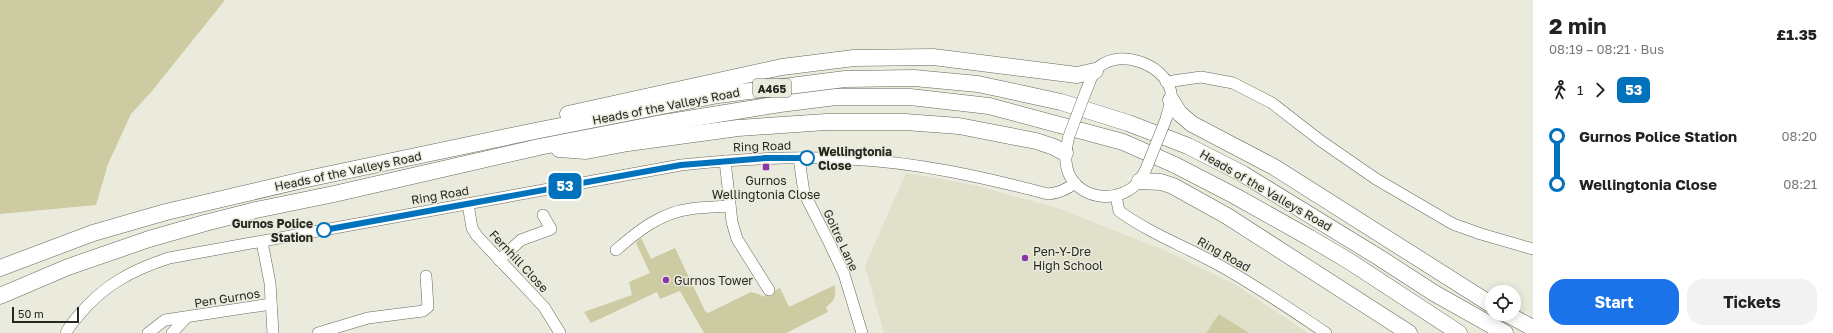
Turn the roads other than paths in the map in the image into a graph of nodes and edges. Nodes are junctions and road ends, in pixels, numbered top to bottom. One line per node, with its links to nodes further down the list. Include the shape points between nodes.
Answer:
1 (1095, 71): 2 (street, via 1106,63 1128,59 1143,62 1157,71); 4 (highway, via 1077,75 933,57 854,58 782,67 567,114); 6 (street, bridge, via 1069,136)
2 (1166, 82): 3 (street, via 1171,91); 17 (street, via 1201,77 1233,83 1272,103 1321,141 1376,178 1453,224)
3 (1171, 100): 9 (street, bridge, via 1166,120); 23 (highway, via 1179,113 1192,124 1274,167)
4 (535, 131): 19 (highway, Heads of the Valleys Road / A465, via 307,179 166,212 93,233); 38 (highway, Heads of the Valleys Road / A465, via 718,95 845,79 914,78 978,84 1061,102 1128,123 1188,146 1243,174 1434,293)
5 (539, 147): 6 (highway, via 586,151 738,128 826,122 905,122 959,126 1028,139 1054,146); 22 (highway, Heads of the Valleys Road / A465, via 205,223 68,267); 37 (highway, Heads of the Valleys Road / A465, via 712,114 836,97 910,97 989,106 1123,142 1175,165 1349,261)
6 (1065, 153): 10 (street, via 1069,173)
7 (799, 158): 8 (street, Ring Road); 10 (street, Ring Road, via 873,161 960,173 1048,194 1062,191); 34 (street, Goitre Lane, via 804,193 844,274)
8 (726, 160): 12 (street, Ring Road, via 681,165); 13 (street)
9 (1140, 180): 11 (street, via 1128,191); 36 (highway, via 1173,186 1227,216)
10 (1075, 183): 11 (street, via 1082,190 1095,196)
11 (1116, 196): 35 (street, Ring Road, via 1119,212 1140,226 1241,278)
12 (468, 204): 15 (street, Ring Road); 18 (street, Fernhill Close, via 476,236)
13 (730, 206): 16 (street, via 690,208 671,213 640,229); 21 (street, via 737,239)
14 (543, 215): 18 (street, via 551,229 521,240)
15 (262, 242): 24 (street, via 270,283); 28 (street, Ring Road, via 169,258 144,266 102,290)
16 (616, 250)
17 (1533, 250)
18 (499, 260): 33 (street, Fernhill Close, via 544,307)
19 (0, 268)
20 (426, 276): 32 (street, via 428,307 423,311 368,318)
21 (769, 290)
22 (0, 296)
23 (1485, 301)
24 (271, 304): 25 (street, Pen Gurnos); 31 (street)
25 (187, 317): 29 (street, Pen Gurnos, via 165,320); 30 (street, Pen Gurnos)
26 (1520, 321): 27 (highway)
27 (1533, 328)
28 (66, 333)
29 (148, 333)
30 (172, 333)
31 (273, 333)
32 (318, 333)
33 (560, 333)
34 (862, 333)
35 (1326, 333)
36 (1409, 333)
37 (1459, 333)
38 (1505, 333)

